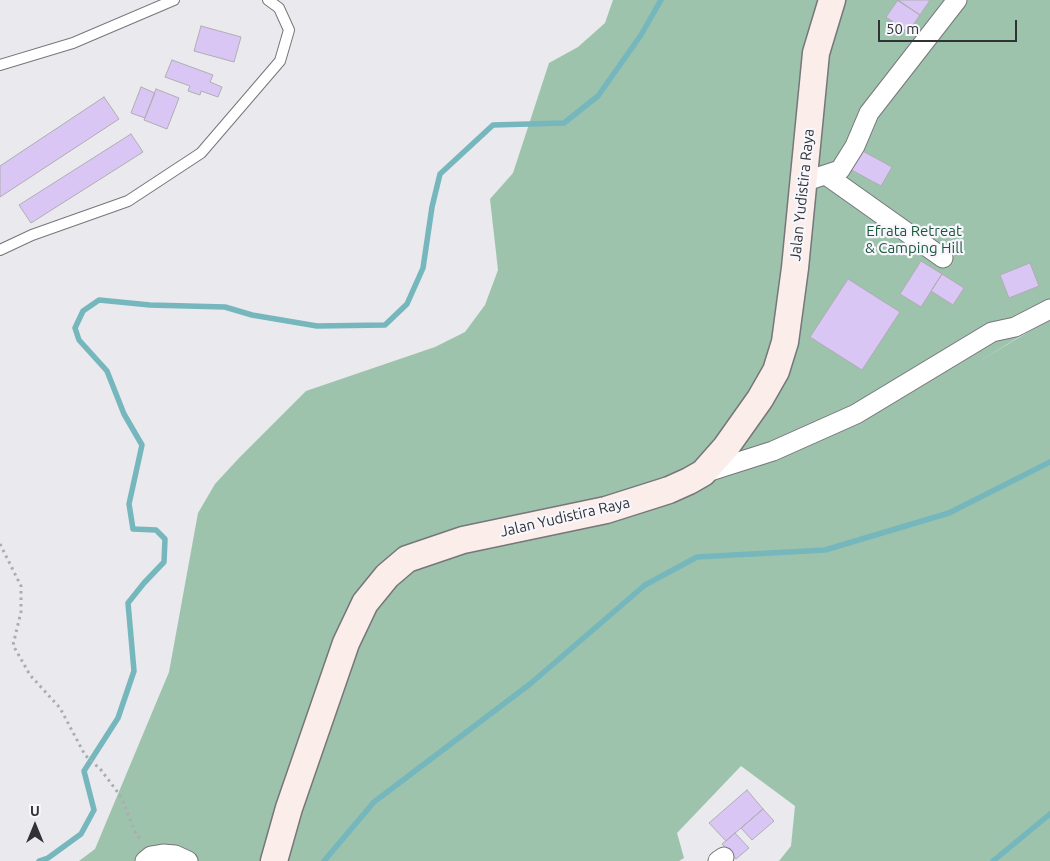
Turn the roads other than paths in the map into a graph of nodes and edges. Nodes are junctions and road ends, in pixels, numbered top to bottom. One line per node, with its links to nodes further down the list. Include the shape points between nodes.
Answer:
1 (174, 0): 5 (lane, via 73,43)
2 (268, 0): 7 (lane, via 279,8 288,30 280,61 201,153 128,202)
3 (832, 0): 6 (street, Jalan Yudistira Raya, via 816,53)
4 (957, 0): 6 (street, via 869,113 840,170)
5 (0, 65)
6 (814, 179): 8 (street); 10 (street, Jalan Yudistira Raya, via 795,268 785,342 776,371 726,447)
7 (0, 250)
8 (943, 258)
9 (1050, 309): 10 (street, via 1015,327 992,332 856,414 772,451)
10 (703, 473): 13 (street, Jalan Yudistira Raya, via 669,490 606,510 463,540 407,559 387,576 365,603 346,643)
11 (148, 859): 12 (street, via 163,854)
12 (188, 861)
13 (274, 861)

